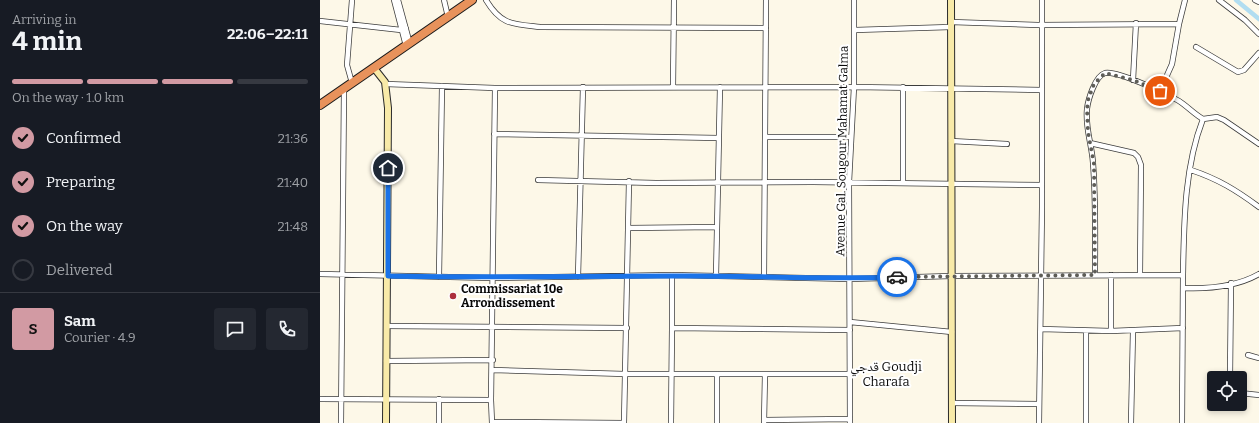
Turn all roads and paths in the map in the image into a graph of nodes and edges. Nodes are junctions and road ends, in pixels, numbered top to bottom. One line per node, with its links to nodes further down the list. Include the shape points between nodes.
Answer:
1 (352, 0): 18 (street)
2 (394, 0): 25 (street)
3 (398, 0): 25 (street)
4 (444, 0): 16 (street)
5 (472, 0): 16 (highway)
6 (486, 0): 23 (street, via 498,17 518,25 566,28)
7 (674, 0): 23 (street)
8 (766, 0): 24 (street)
9 (854, 0): 26 (street, Avenue Gal. Sougour Mahamat Galma)
10 (951, 0): 21 (main road)
11 (1042, 0): 22 (street)
12 (1185, 0): 20 (street)
13 (1219, 0): 27 (street)
14 (1255, 0): 15 (street)
15 (1259, 2)
16 (448, 17): 28 (highway)
17 (320, 21): 18 (street)
18 (350, 23): 25 (street); 33 (street, via 347,65)
19 (1136, 23): 20 (street); 22 (street); 32 (street)
20 (1179, 24): 46 (street, via 1172,64)
21 (951, 25): 22 (street); 26 (street); 43 (main road)
22 (1042, 25): 45 (street)
23 (674, 28): 24 (street); 37 (street)
24 (766, 28): 39 (street)
25 (403, 29): 28 (street)
26 (854, 30): 40 (street, Avenue Gal. Sougour Mahamat Galma)
27 (1259, 34)
28 (408, 45): 31 (highway)
29 (1196, 47): 30 (street, via 1238,72 1244,70)
30 (1259, 53)
31 (374, 68): 33 (highway); 34 (main road)
32 (1133, 80): 46 (street); 55 (street, via 1105,73 1094,84 1087,110)
33 (352, 84): 44 (highway)
34 (386, 84): 35 (street); 78 (main road)
35 (442, 86): 42 (street); 84 (street)
36 (583, 87): 37 (street); 42 (street); 50 (street)
37 (673, 87): 38 (street)
38 (720, 87): 39 (street); 52 (street)
39 (765, 87): 40 (street); 51 (street)
40 (854, 87): 41 (street); 53 (street, Avenue Gal. Sougour Mahamat Galma)
41 (903, 87): 43 (street); 65 (street)
42 (495, 88): 49 (street)
43 (951, 88): 45 (street); 54 (main road)
44 (344, 89): 47 (highway); 73 (street)
45 (1042, 90): 67 (street)
46 (1160, 91): 48 (street, via 1180,101)
47 (320, 106)
48 (1203, 119): 57 (street, via 1217,117 1224,120); 58 (street, via 1197,135)
49 (494, 134): 50 (street); 87 (street)
50 (582, 135): 52 (street); 60 (street)
51 (765, 137): 53 (street); 63 (street)
52 (719, 138): 62 (street)
53 (851, 138): 64 (street, Avenue Gal. Sougour Mahamat Galma)
54 (951, 141): 56 (street); 66 (main road)
55 (1090, 143): 74 (street, via 1094,164); 76 (street, via 1134,153 1138,157 1141,165)
56 (1007, 144)
57 (1259, 144)
58 (1191, 170): 68 (street, via 1230,186); 77 (street, via 1184,225)
59 (538, 180): 60 (street)
60 (581, 180): 61 (street); 79 (street)
61 (629, 181): 62 (street); 70 (street)
62 (719, 182): 63 (street); 69 (street)
63 (764, 182): 64 (street); 86 (street)
64 (849, 182): 65 (street); 88 (street, Avenue Gal. Sougour Mahamat Galma)
65 (903, 183): 66 (street)
66 (952, 184): 67 (street); 82 (main road)
67 (1042, 185): 83 (street)
68 (1259, 207)
69 (717, 227): 70 (street); 81 (street)
70 (628, 228): 85 (street)
71 (320, 274): 73 (street)
72 (1259, 274): 89 (street, via 1250,279)
73 (342, 275): 78 (street); 117 (street)
74 (1095, 275): 75 (street); 83 (street)
75 (1111, 275): 76 (street); 100 (street)
76 (1140, 275): 77 (street)
77 (1183, 275): 90 (street)
78 (388, 276): 84 (street); 92 (main road)
79 (578, 276): 85 (street); 87 (street)
80 (672, 276): 81 (street); 85 (street); 95 (street)
81 (716, 276): 86 (street)
82 (950, 276): 83 (street); 88 (street); 102 (main road)
83 (1041, 276): 97 (street)
84 (439, 277): 87 (street)
85 (627, 277): 94 (street)
86 (764, 277): 88 (street)
87 (493, 278): 93 (street)
88 (850, 279): 91 (street, Avenue Gal. Sougour Mahamat Galma)
89 (1231, 283): 90 (street, via 1206,288); 108 (street)
90 (1183, 288): 96 (street)
91 (850, 322): 98 (street, Avenue Gal. Sougour Mahamat Galma); 102 (street)
92 (387, 326): 93 (street); 106 (main road)
93 (493, 327): 94 (street); 105 (street)
94 (626, 328): 110 (street)
95 (672, 328): 98 (street); 109 (street)
96 (1183, 328): 101 (street); 136 (street)
97 (1041, 329): 99 (street); 122 (street)
98 (850, 330): 113 (street, Avenue Gal. Sougour Mahamat Galma)
99 (1086, 331): 100 (street); 134 (street)
100 (1111, 331): 101 (street)
101 (1133, 331): 135 (street)
102 (952, 332): 121 (main road)
103 (1248, 355): 104 (street)
104 (1259, 358)
105 (493, 360): 106 (street); 107 (street)
106 (386, 361): 118 (main road)
107 (492, 370): 110 (street); 120 (street)
108 (1230, 371)
109 (671, 373): 110 (street); 111 (street); 130 (street)
110 (625, 374): 129 (street)
111 (717, 374): 112 (street); 131 (street)
112 (765, 374): 113 (street); 125 (street)
113 (850, 374): 123 (street, Avenue Gal. Sougour Mahamat Galma)
114 (1247, 394): 115 (street)
115 (1259, 395)
116 (320, 399): 117 (street)
117 (341, 399): 118 (street); 126 (street)
118 (386, 399): 119 (street); 127 (main road)
119 (439, 399): 120 (street); 128 (street)
120 (492, 400): 124 (street)
121 (952, 403): 122 (street); 132 (main road)
122 (1039, 404): 133 (street)
123 (850, 421): 125 (street)
124 (492, 422): 129 (street)
125 (764, 422)
126 (341, 423)
127 (386, 423)
128 (439, 423)
129 (624, 423)
130 (671, 423)
131 (717, 423)
132 (952, 423)
133 (1040, 423)
134 (1086, 423)
135 (1131, 423)
136 (1182, 423)

